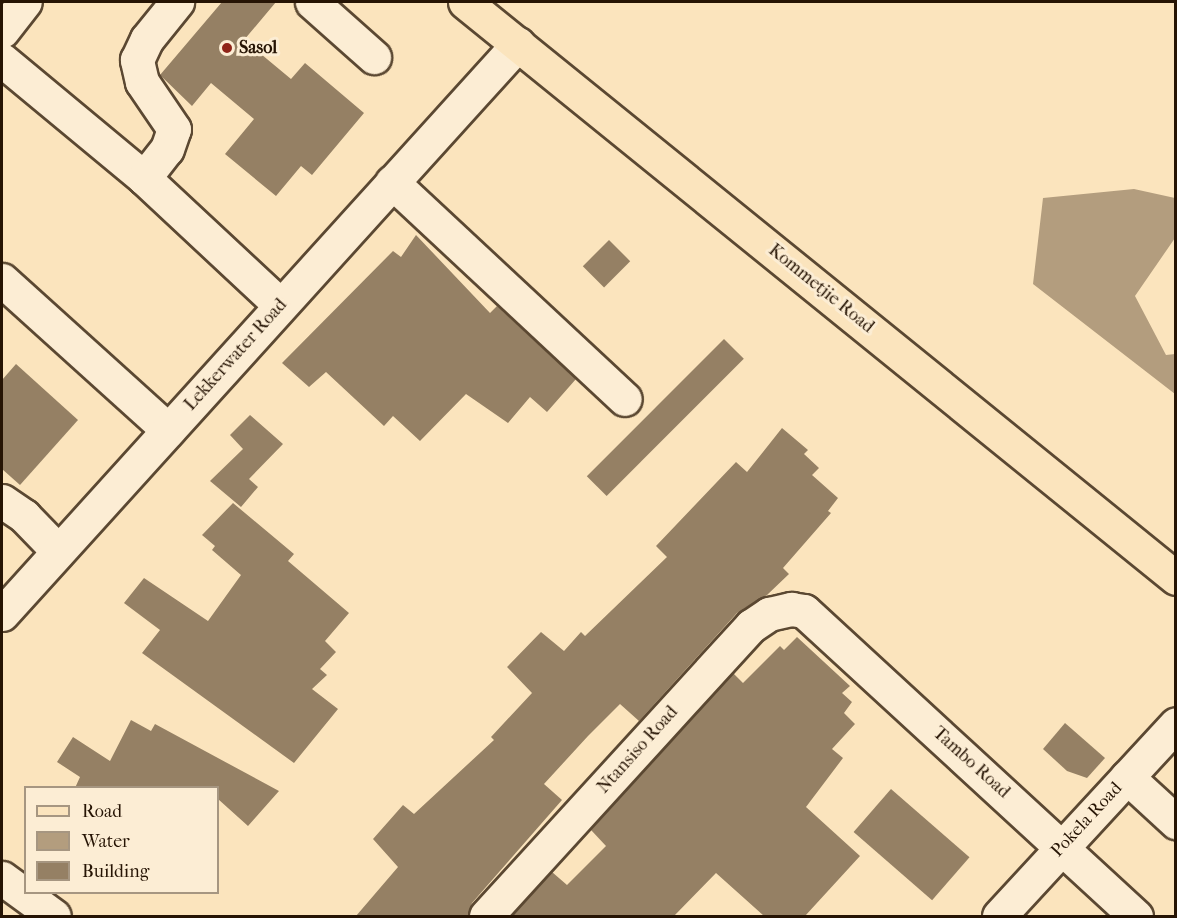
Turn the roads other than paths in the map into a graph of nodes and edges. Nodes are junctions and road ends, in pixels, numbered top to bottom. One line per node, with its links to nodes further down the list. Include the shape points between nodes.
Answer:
1 (25, 2): 5 (street)
2 (177, 2): 9 (street, via 147,39 137,60 142,82 174,129 167,149)
3 (312, 2): 7 (street)
4 (465, 2): 6 (main road, Kommetjie Road)
5 (2, 31)
6 (518, 44): 10 (street, Lekkerwater Road); 17 (main road, Kommetjie Road)
7 (374, 57)
8 (2, 60): 9 (street)
9 (144, 178): 12 (street)
10 (392, 182): 12 (street, Lekkerwater Road); 13 (street)
11 (2, 280): 14 (street)
12 (280, 306): 14 (street, Lekkerwater Road)
13 (626, 399)
14 (168, 430): 16 (street, Lekkerwater Road)
15 (2, 501): 16 (street, via 24,516)
16 (58, 551): 19 (street, Lekkerwater Road)
17 (1176, 579)
18 (804, 611): 23 (street, Tambo Road); 26 (street, Ntansiso Road, via 784,610 751,626)
19 (2, 614)
20 (1176, 724): 21 (street, Pokela Road)
21 (1127, 777): 22 (street); 23 (street, Pokela Road)
22 (1176, 822)
23 (1062, 847): 27 (street, Pokela Road); 28 (street, Tambo Road)
24 (2, 878): 25 (street)
25 (54, 916)
26 (486, 916)
27 (999, 916)
28 (1136, 916)

